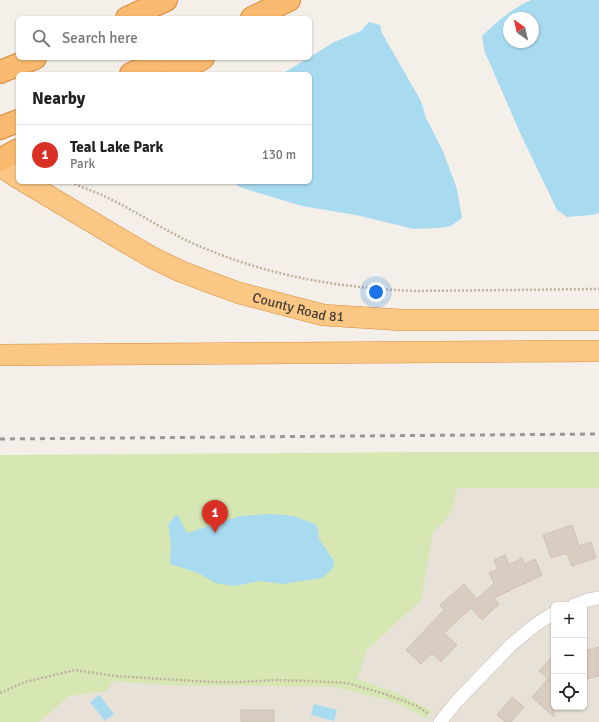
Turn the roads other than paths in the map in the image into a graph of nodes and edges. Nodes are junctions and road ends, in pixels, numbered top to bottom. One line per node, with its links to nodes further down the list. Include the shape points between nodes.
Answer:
1 (166, 0): 4 (highway)
2 (289, 0): 5 (highway)
3 (303, 0): 6 (highway)
4 (131, 16)
5 (256, 16)
6 (280, 16)
7 (30, 60): 10 (highway)
8 (162, 60): 11 (highway)
9 (199, 60): 12 (highway)
10 (0, 72)
11 (135, 72)
12 (178, 72)
13 (16, 122): 14 (highway)
14 (0, 128)
15 (16, 151): 16 (highway)
16 (0, 160)
17 (0, 166): 18 (highway)
18 (16, 177)
19 (29, 184): 20 (highway, County Road 81, via 153,258 239,293 323,315 402,320)
20 (599, 320)
21 (599, 351): 22 (highway)
22 (0, 355)
23 (599, 598): 24 (street)
24 (582, 602)
25 (551, 615): 26 (street, via 511,645 457,702)
26 (435, 718)

